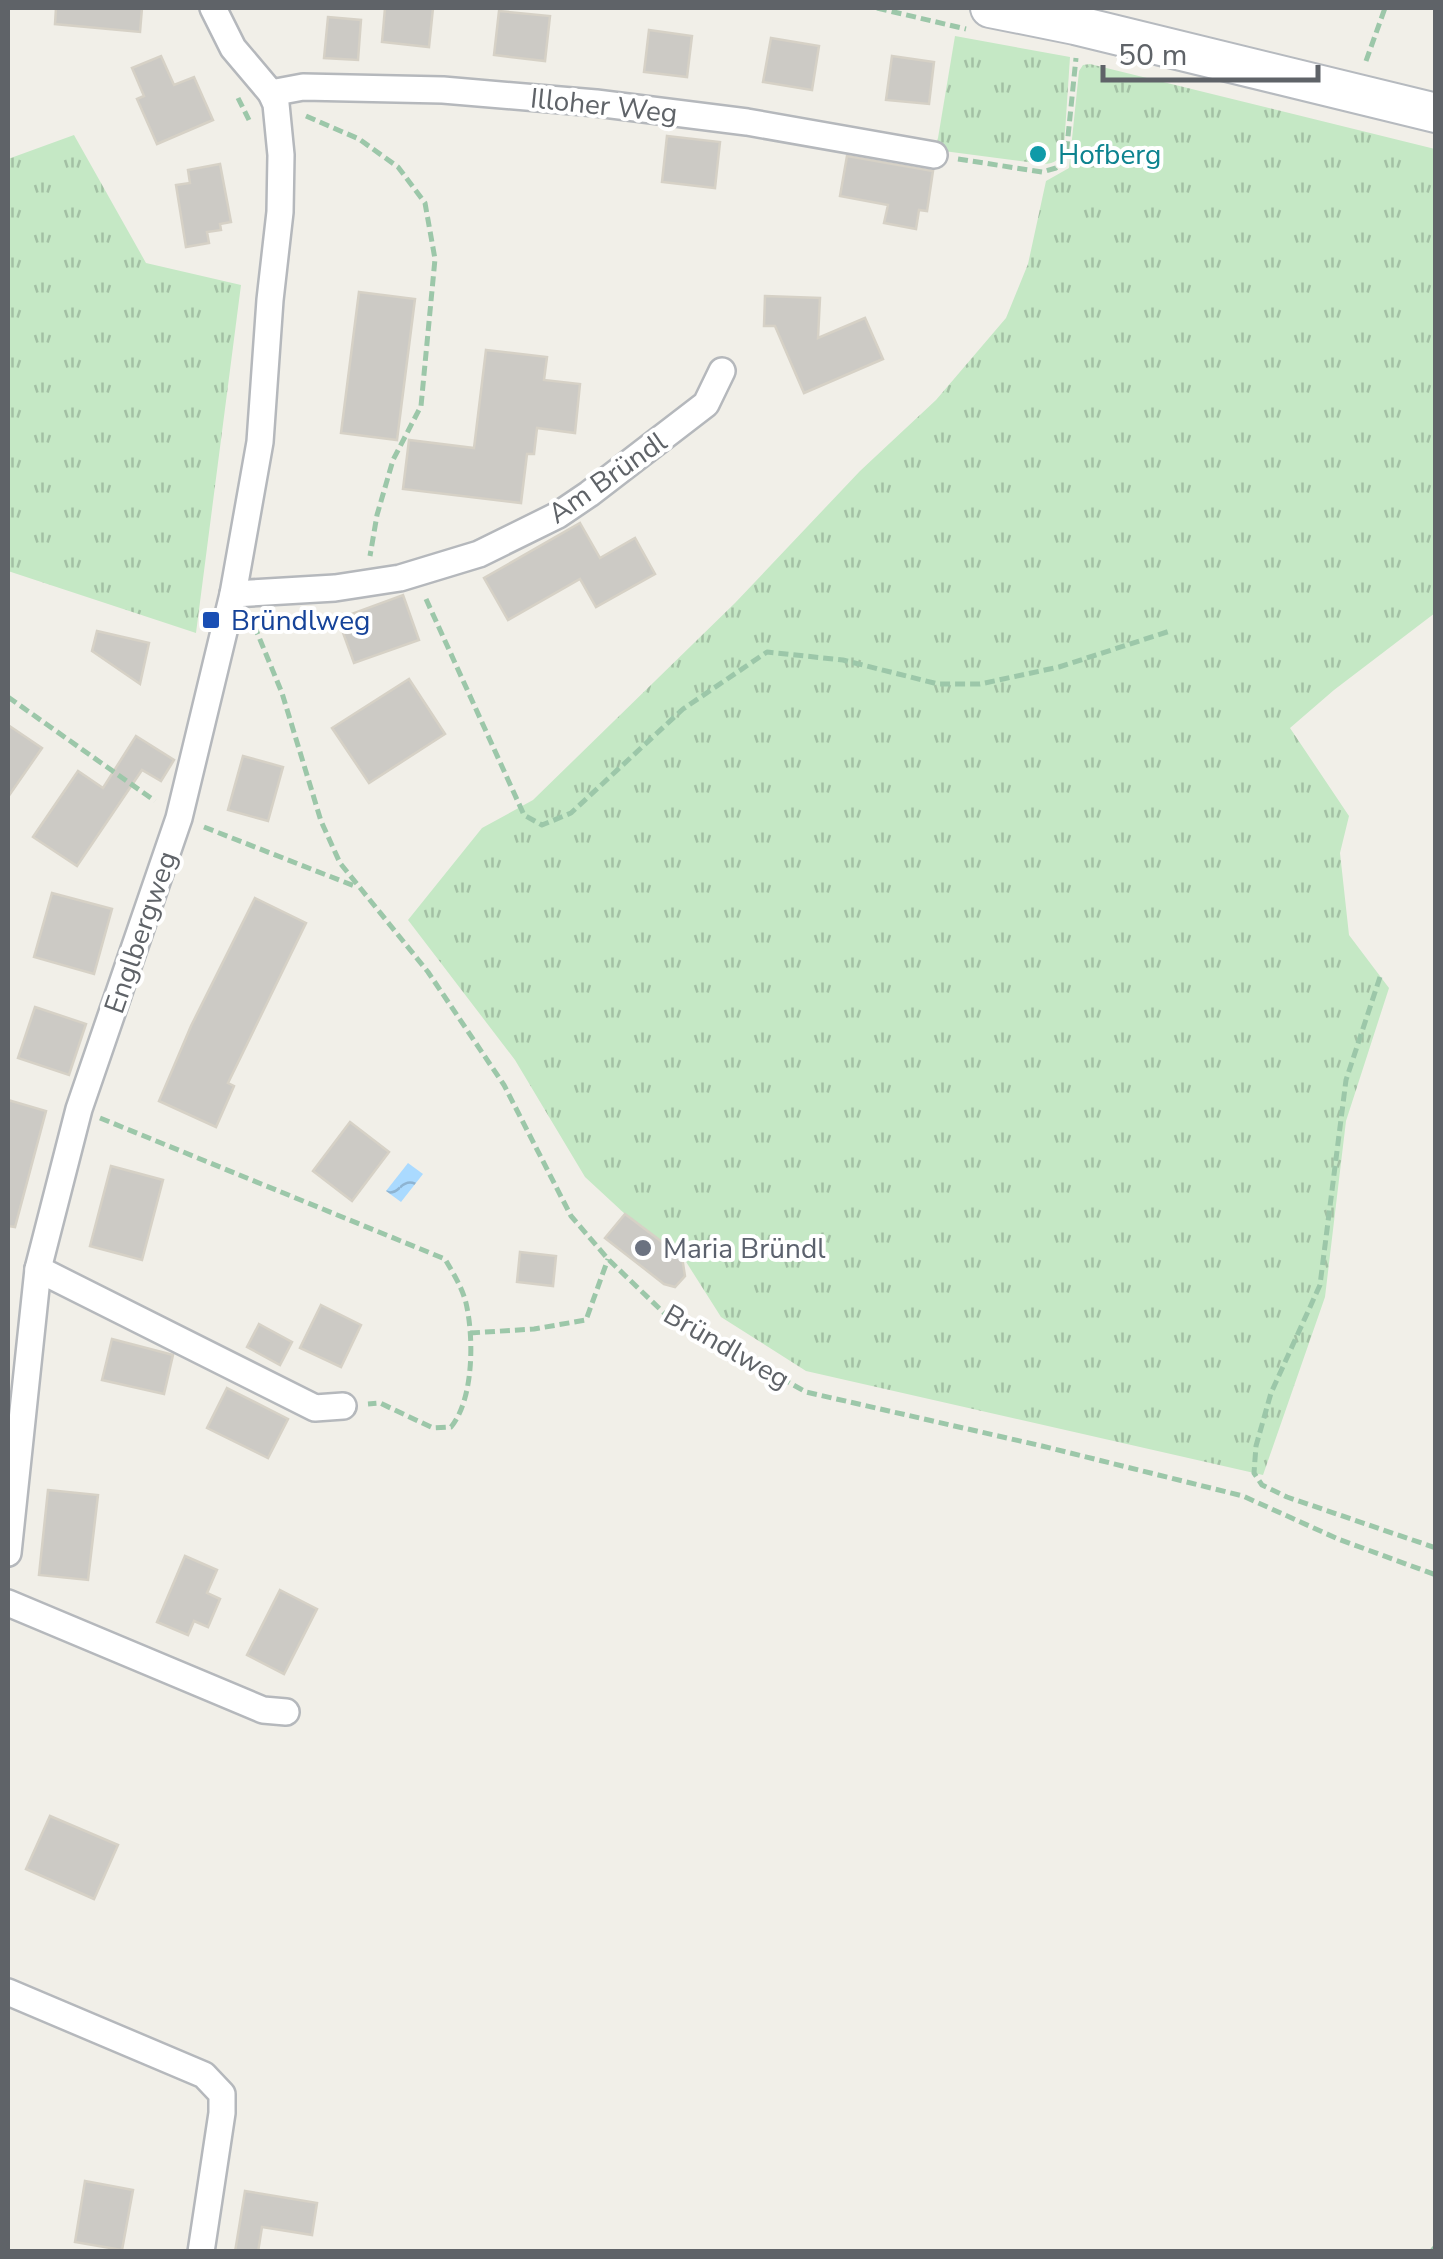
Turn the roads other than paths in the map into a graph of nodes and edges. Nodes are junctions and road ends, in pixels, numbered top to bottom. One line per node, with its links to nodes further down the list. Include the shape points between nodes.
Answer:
1 (212, 8): 3 (street, via 233,48)
2 (990, 8): 4 (street)
3 (274, 98): 5 (street, Illoher Weg, via 303,86 596,103); 7 (street, via 280,212 260,442)
4 (1436, 114)
5 (934, 155)
6 (722, 371): 7 (street, Am Bründl, via 706,404 558,515 478,554 366,583)
7 (234, 594): 8 (street, Englbergweg, via 179,818 79,1109)
8 (38, 1269): 9 (street, via 315,1408); 10 (street, Englbergweg)
9 (343, 1406)
10 (8, 1554)
11 (8, 1603): 12 (street, via 263,1710)
12 (286, 1712)
13 (8, 1992): 14 (street, via 204,2075 222,2094)
14 (202, 2252)

